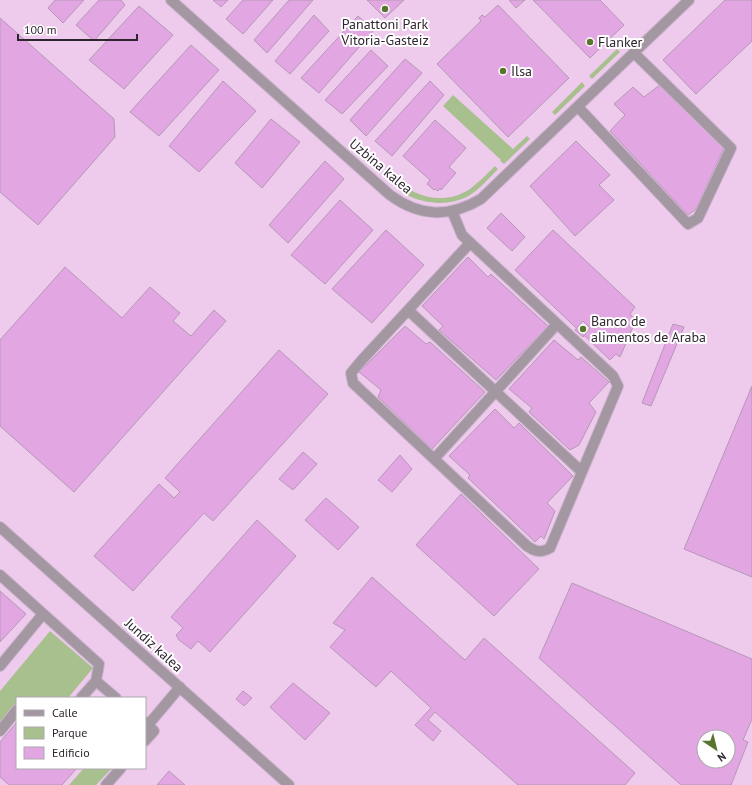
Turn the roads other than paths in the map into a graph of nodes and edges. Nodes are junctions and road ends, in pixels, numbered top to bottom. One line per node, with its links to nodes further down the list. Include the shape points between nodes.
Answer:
1 (171, 0): 5 (street, Uzbina kalea, via 390,195 418,210 440,213)
2 (689, 0): 3 (street, Uzbina kalea)
3 (634, 53): 4 (street, Uzbina kalea); 4 (street, via 731,148 698,218 688,224)
4 (578, 107): 5 (street, Uzbina kalea, via 481,199)
5 (452, 211): 6 (street, via 462,235)
6 (470, 243): 7 (street); 8 (street)
7 (408, 310): 9 (street); 10 (street, via 351,373 353,382)
8 (557, 324): 9 (street); 11 (street, via 613,376 618,386)
9 (496, 392): 10 (street); 11 (street)
10 (434, 459): 11 (street, via 527,546 542,552 550,548)
11 (582, 472)
12 (0, 527): 17 (street, Jundiz kalea)
13 (0, 575): 14 (street)
14 (43, 614): 15 (street); 16 (street, via 99,664)
15 (0, 666)
16 (96, 681): 18 (street); 19 (street)
17 (180, 687): 21 (street); 26 (street, Jundiz kalea)
18 (82, 697)
19 (115, 697)
20 (16, 711): 22 (street)
21 (147, 724): 23 (street, via 154,731)
22 (0, 731)
23 (146, 740)
24 (120, 769): 25 (street)
25 (106, 785)
26 (289, 785)

